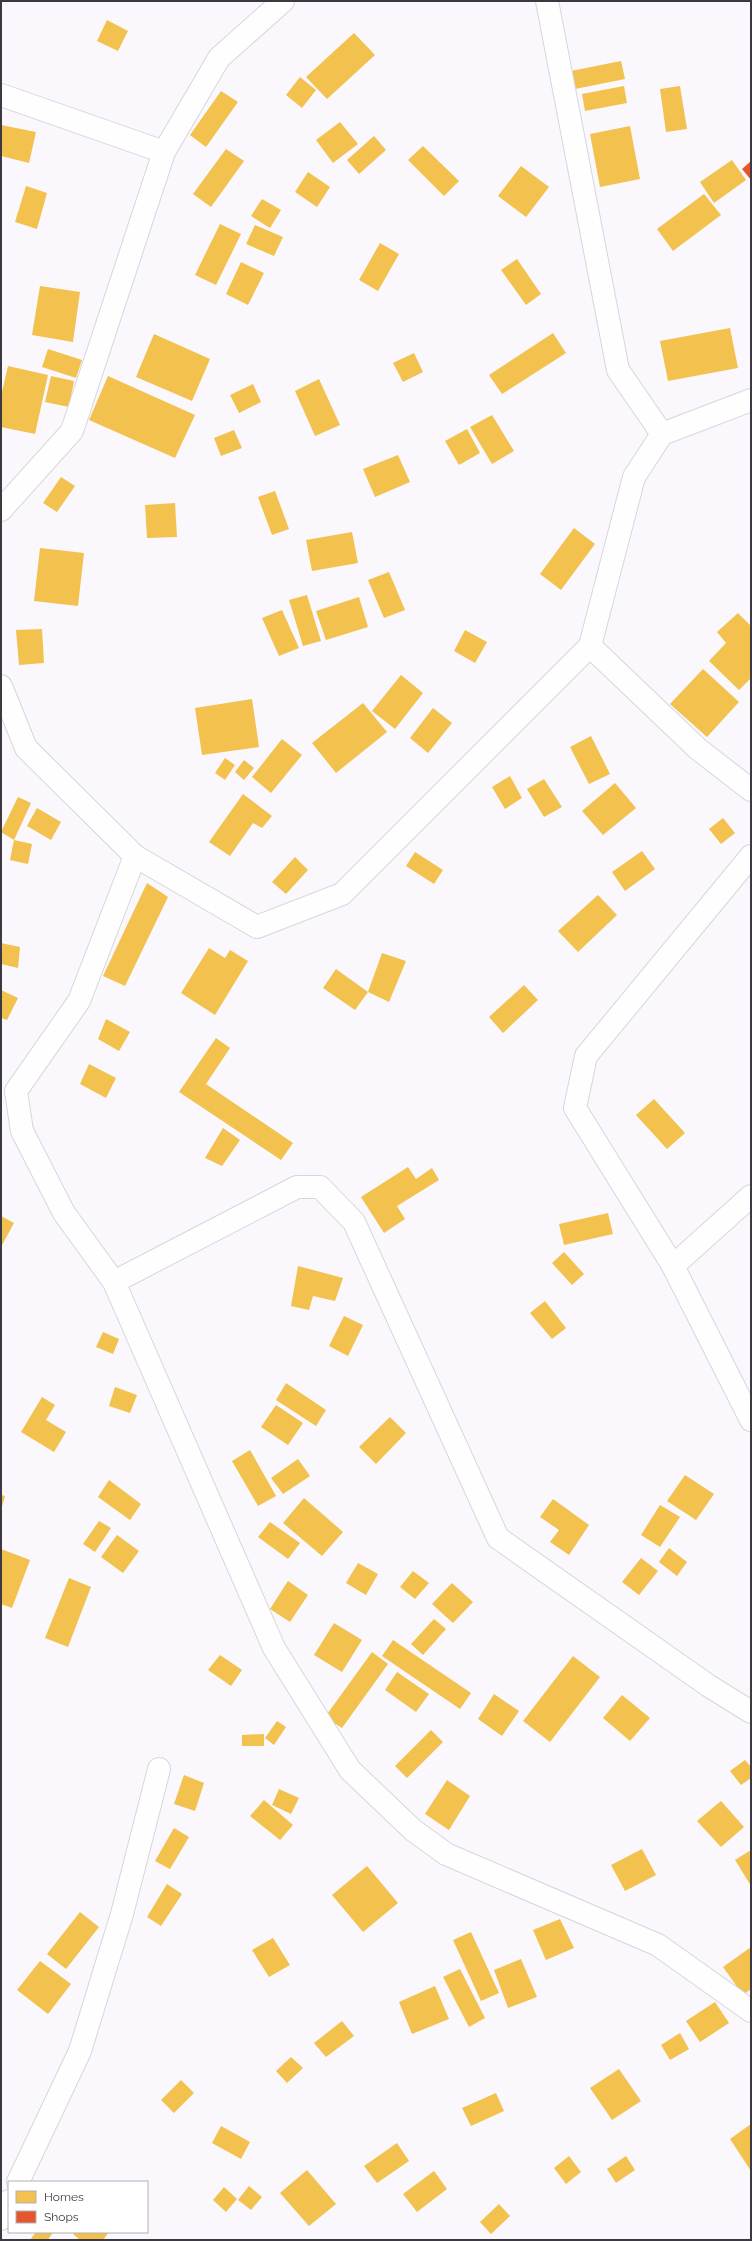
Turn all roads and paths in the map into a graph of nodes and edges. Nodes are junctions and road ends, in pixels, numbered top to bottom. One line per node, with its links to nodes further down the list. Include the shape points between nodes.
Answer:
1 (284, 1): 4 (street, via 219,58)
2 (547, 1): 6 (street, via 618,370)
3 (1, 95): 4 (street)
4 (164, 152): 7 (street, via 72,431)
5 (751, 400): 6 (street)
6 (662, 434): 8 (street, via 634,478)
7 (1, 510)
8 (590, 646): 10 (street, via 698,749); 11 (street, via 342,894 257,927)
9 (1, 686): 11 (street, via 26,748)
10 (751, 790)
11 (135, 856): 13 (street, via 79,1001)
12 (751, 856): 15 (street, via 586,1056 575,1108)
13 (8, 1091): 16 (street, via 22,1131 64,1213)
14 (751, 1196): 15 (street)
15 (673, 1266): 17 (street)
16 (114, 1282): 18 (street, via 297,1187 320,1187 354,1222 498,1538 709,1686); 20 (street, via 274,1648 350,1770 413,1830 446,1854 658,1945)
17 (751, 1420)
18 (751, 1712)
19 (159, 1769): 21 (street, via 122,1914 80,2051)
20 (751, 2011)
21 (18, 2181)
22 (8, 2204): 23 (street)
23 (1, 2218)

